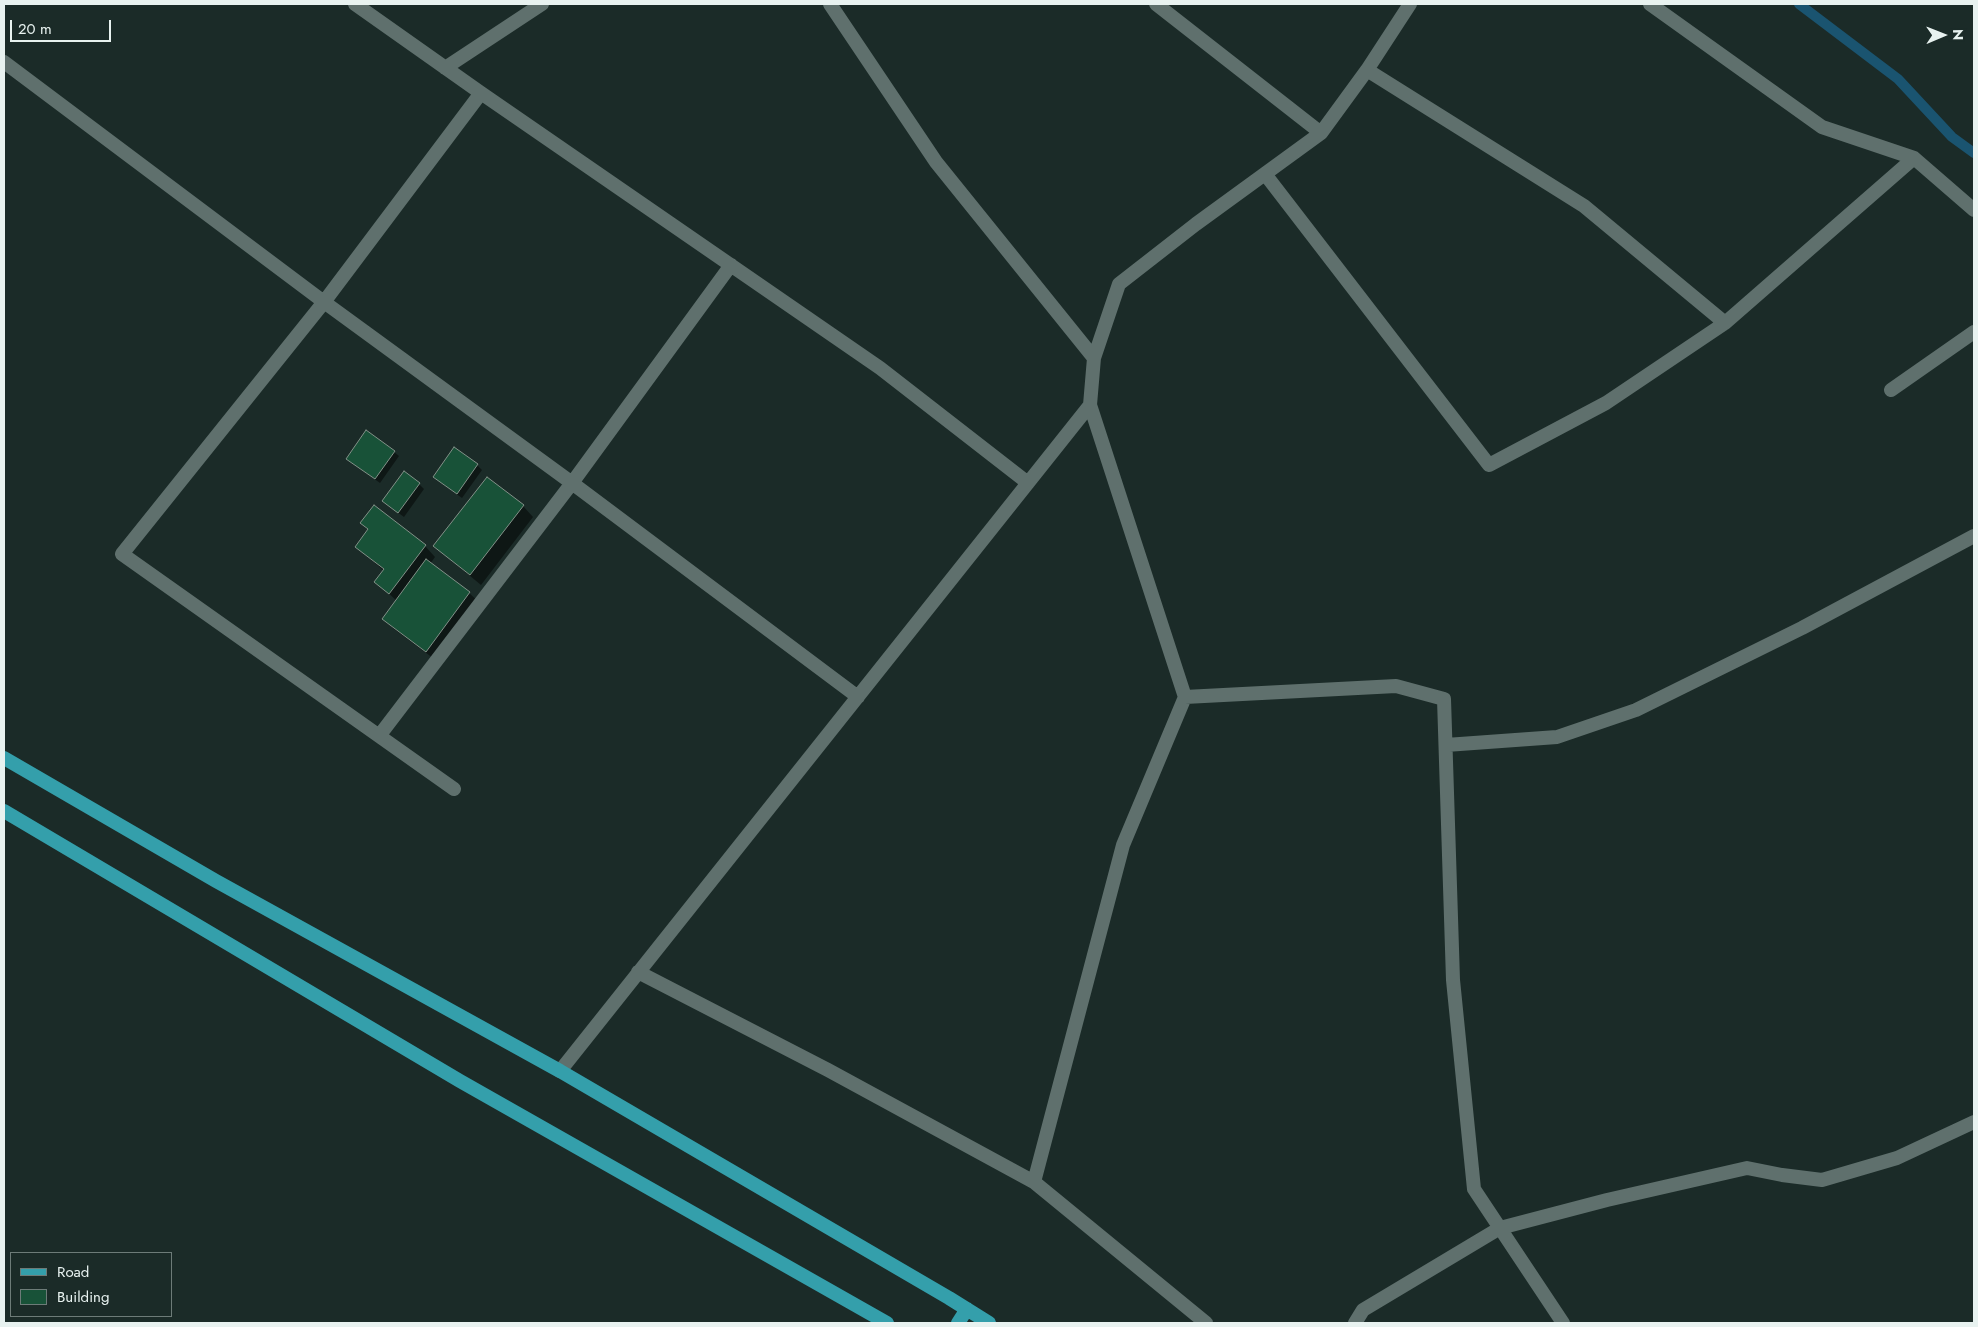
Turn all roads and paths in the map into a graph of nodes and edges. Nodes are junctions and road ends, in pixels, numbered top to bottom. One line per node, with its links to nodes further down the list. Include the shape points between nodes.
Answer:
1 (355, 4): 8 (street)
2 (542, 4): 8 (street)
3 (830, 4): 19 (street, via 936,162)
4 (1156, 4): 11 (street)
5 (1410, 4): 9 (street)
6 (1650, 4): 12 (street, via 1822,127)
7 (4, 62): 16 (street)
8 (445, 68): 10 (street)
9 (1367, 70): 11 (street); 17 (street, via 1584,206)
10 (480, 93): 15 (street); 16 (street)
11 (1321, 133): 13 (street)
12 (1914, 158): 14 (street); 17 (street)
13 (1265, 174): 17 (street, via 1489,465 1606,403); 19 (street, via 1119,284)
14 (1974, 210)
15 (731, 265): 22 (street); 23 (street, via 880,368)
16 (324, 302): 22 (street); 27 (street, via 122,554)
17 (1725, 323)
18 (1974, 332): 20 (street)
19 (1094, 358): 21 (street)
20 (1891, 390)
21 (1090, 405): 23 (street); 26 (street)
22 (572, 482): 25 (street); 27 (street)
23 (1028, 484): 25 (street)
24 (1972, 543): 28 (street, via 1636,710 1557,737)
25 (858, 696): 32 (street)
26 (1185, 697): 28 (street, via 1396,686 1444,699); 35 (street, via 1123,845)
27 (379, 736): 30 (street)
28 (1446, 745): 36 (street, via 1453,980 1474,1188)
29 (4, 758): 33 (main road, via 216,881)
30 (454, 788)
31 (4, 811): 38 (main road, via 460,1081)
32 (638, 972): 33 (street); 35 (street)
33 (560, 1070): 37 (main road)
34 (1974, 1122): 36 (street, via 1897,1158 1822,1180 1747,1168)
35 (1034, 1182): 41 (street)
36 (1500, 1228): 42 (street, via 1363,1310); 43 (street)
37 (966, 1308): 39 (main road); 40 (main road)
38 (887, 1323)
39 (958, 1323)
40 (990, 1323)
41 (1206, 1323)
42 (1355, 1323)
43 (1563, 1323)

